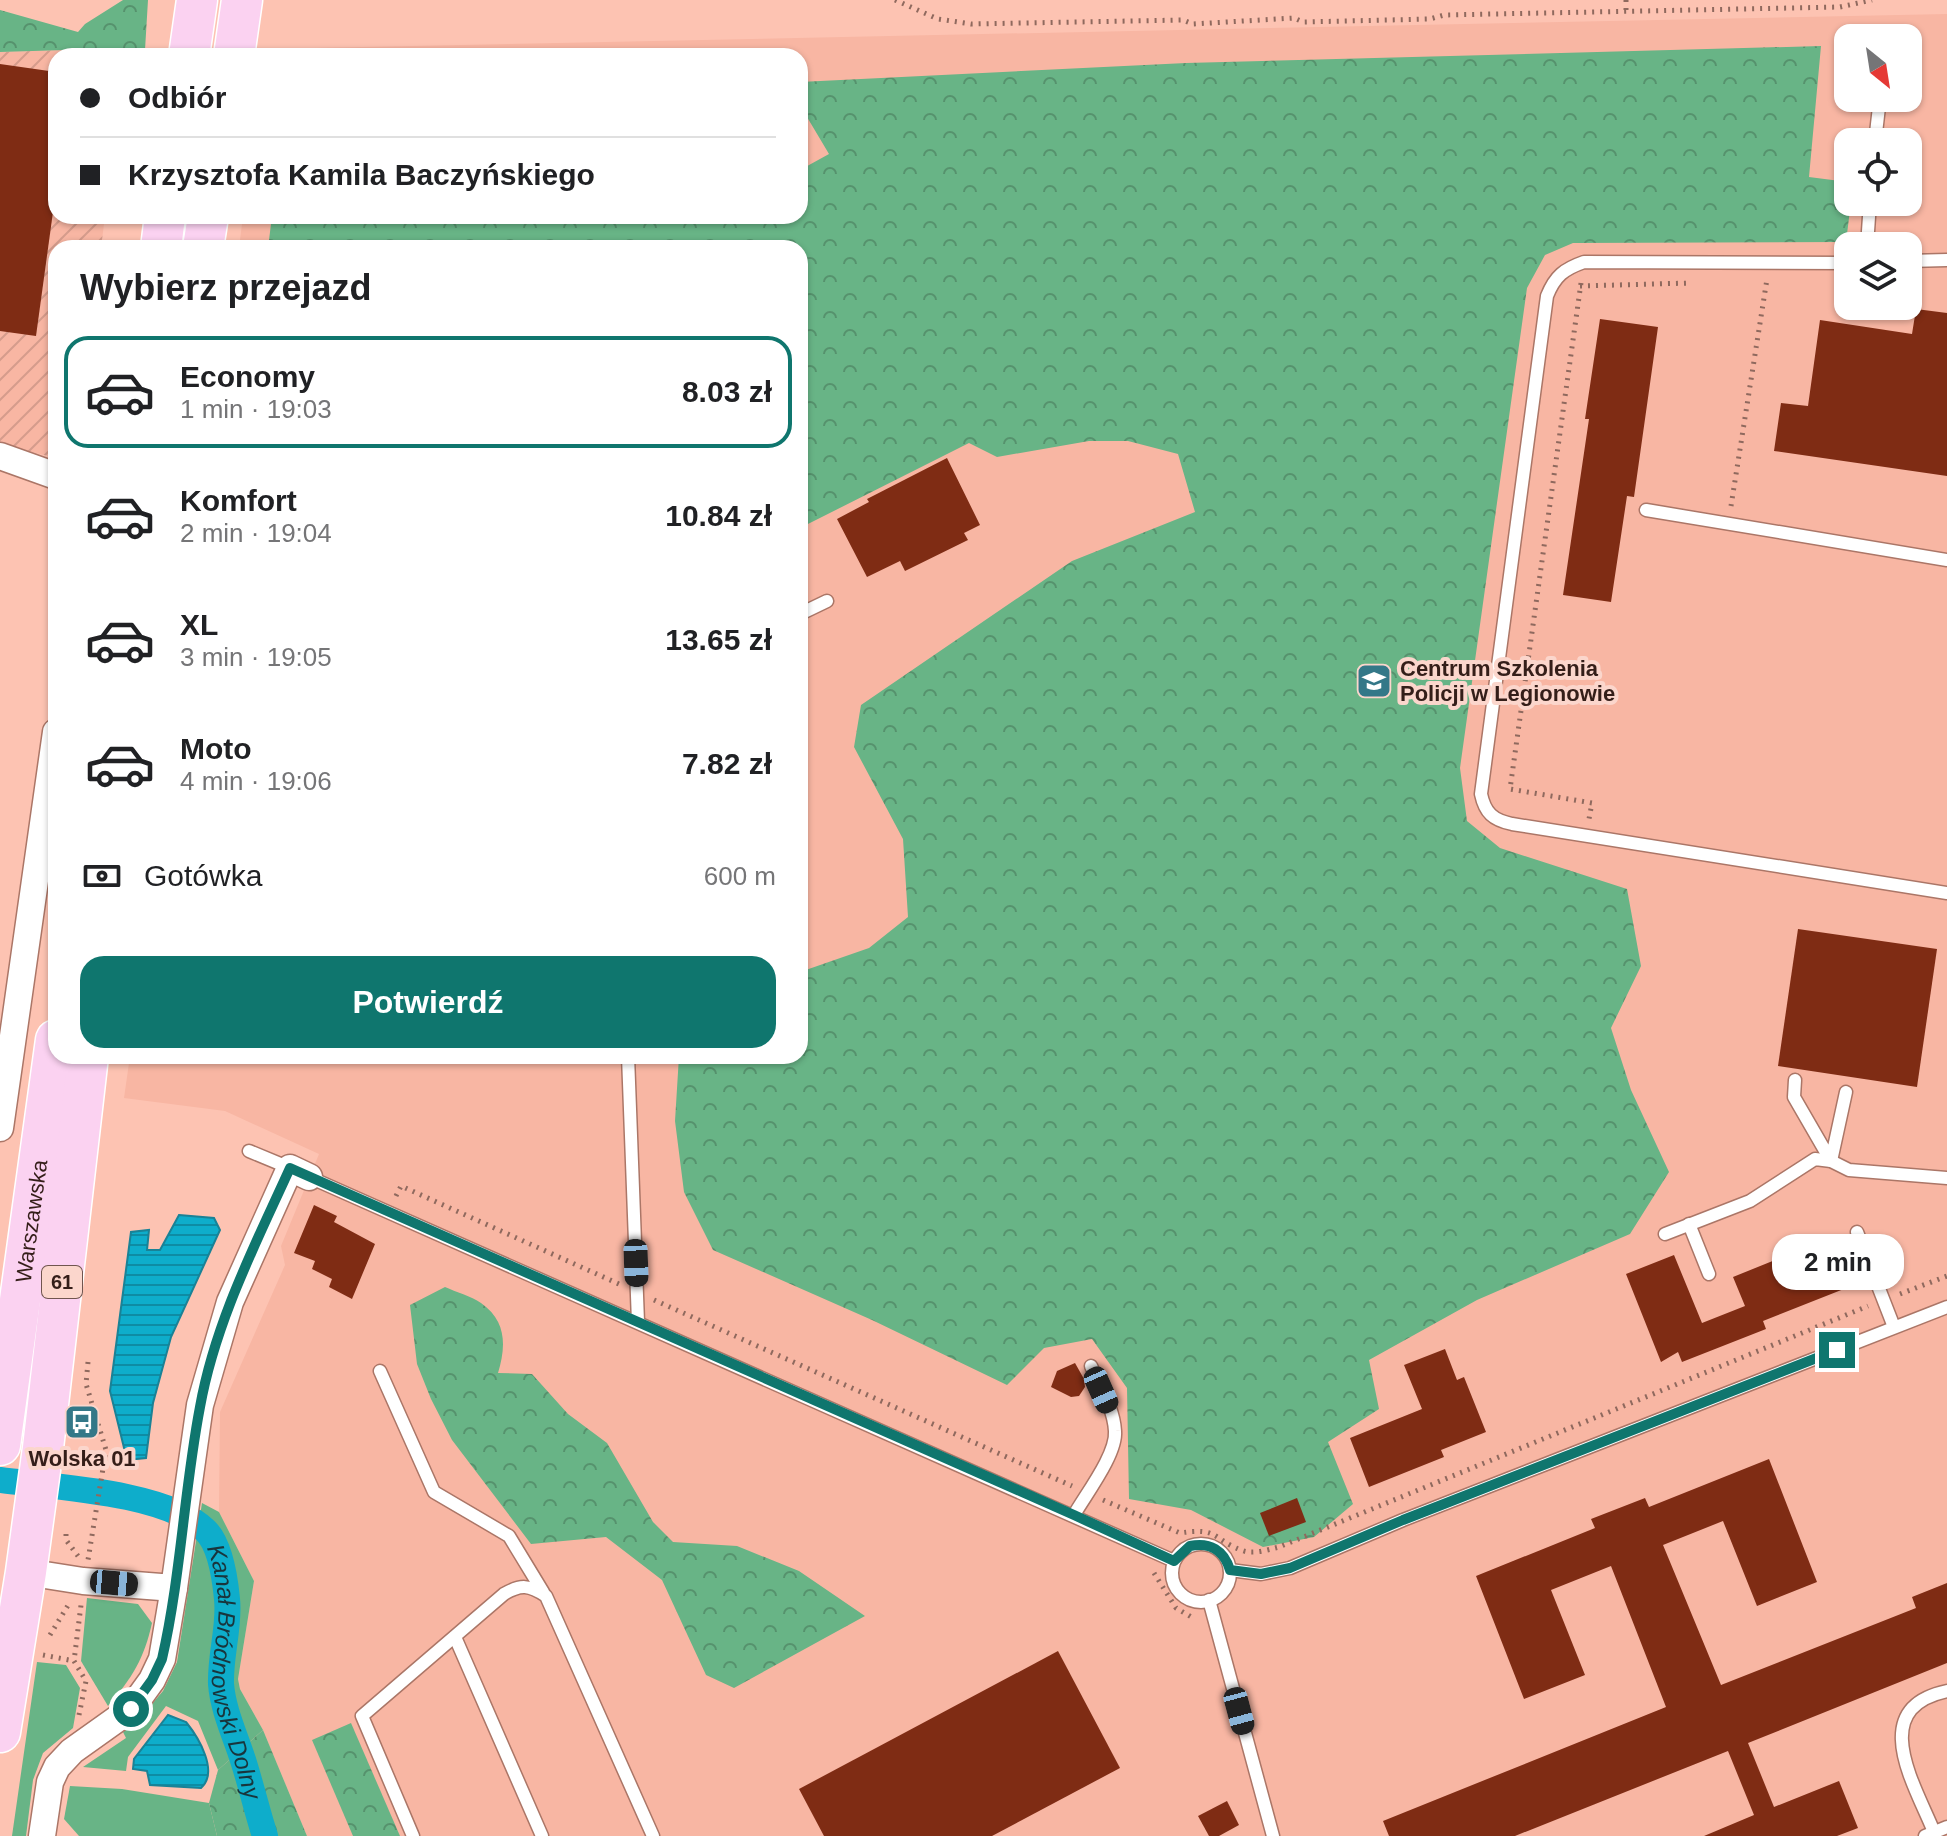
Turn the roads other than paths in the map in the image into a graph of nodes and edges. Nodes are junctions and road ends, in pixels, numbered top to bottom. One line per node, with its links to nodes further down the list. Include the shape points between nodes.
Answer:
1 (197, 0): 3 (main road)
2 (242, 0): 4 (main road)
3 (190, 48)
4 (235, 48)
5 (1947, 260): 6 (lane)
6 (1922, 261)
7 (1834, 263): 15 (lane, via 1584,262 1566,268 1553,282 1481,794 1495,820)
8 (0, 456): 9 (street)
9 (48, 473)
10 (1646, 510): 11 (lane)
11 (1947, 560)
12 (827, 601): 13 (lane)
13 (808, 610)
14 (48, 782): 16 (street)
15 (1947, 893)
16 (6, 1042): 23 (street)
17 (59, 1064): 22 (main road, 61)
18 (84, 1064): 22 (main road, 61)
19 (628, 1064): 33 (lane)
20 (1795, 1080): 25 (lane, via 1794,1097)
21 (1846, 1092): 25 (lane)
22 (64, 1104): 37 (main road, Warszawska / 61); 41 (main road, Warszawska / 61, via 43,1448 50,1522)
23 (0, 1128)
24 (249, 1151): 26 (lane)
25 (1831, 1161): 27 (lane, via 1849,1170); 28 (lane, via 1815,1159 1750,1201)
26 (300, 1172): 33 (lane); 42 (street, via 230,1302 200,1405)
27 (1947, 1178)
28 (1689, 1224): 30 (lane); 31 (lane)
29 (1857, 1232): 34 (lane)
30 (1665, 1234)
31 (1709, 1274)
32 (1947, 1307): 34 (lane)
33 (638, 1322): 38 (lane)
34 (1894, 1327): 40 (lane, via 1290,1568 1261,1574)
35 (1091, 1366): 38 (lane, via 1115,1433 1112,1450)
36 (380, 1371): 43 (lane, via 434,1492 509,1536)
37 (0, 1444)
38 (1074, 1515): 39 (lane)
39 (1174, 1561): 40 (lane, via 1190,1546 1211,1546); 44 (lane, via 1173,1580 1183,1595)
40 (1230, 1570): 44 (lane, via 1225,1589)
41 (26, 1572): 42 (street, via 85,1574); 47 (main road, Warszawska / 61)
42 (174, 1588): 50 (street, via 162,1659 152,1680 131,1709 57,1767)
43 (546, 1596): 45 (lane, via 532,1586 517,1586); 53 (lane)
44 (1209, 1600): 54 (lane)
45 (455, 1637): 51 (lane, via 362,1716); 52 (lane)
46 (1947, 1691): 49 (lane, via 1918,1703 1904,1718 1900,1740)
47 (0, 1732)
48 (1947, 1827): 49 (lane)
49 (1929, 1834)
50 (42, 1836)
51 (413, 1836)
52 (542, 1836)
53 (653, 1836)
54 (1272, 1836)

